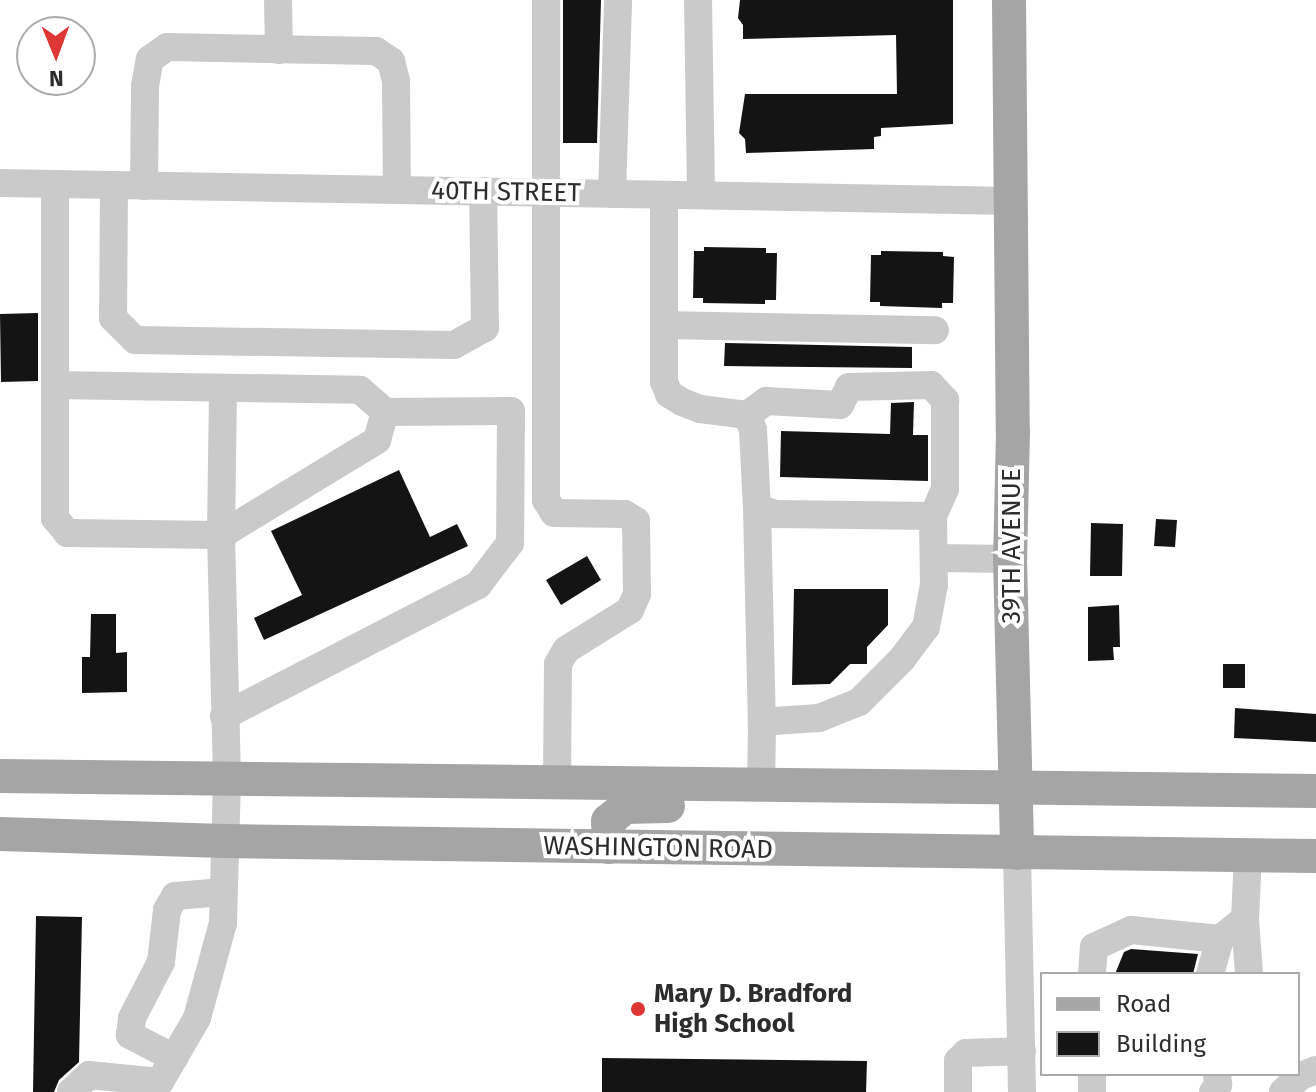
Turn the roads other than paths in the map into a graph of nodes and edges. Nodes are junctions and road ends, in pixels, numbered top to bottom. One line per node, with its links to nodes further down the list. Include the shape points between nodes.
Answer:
1 (278, 0): 6 (street)
2 (546, 0): 13 (street)
3 (618, 0): 14 (street)
4 (698, 0): 16 (street)
5 (1009, 0): 17 (main road, 39TH AVENUE)
6 (279, 50): 10 (street, via 167,47 150,59); 11 (street, via 376,51 391,61 396,81)
7 (0, 183): 8 (street, 40TH STREET)
8 (55, 184): 9 (street, 40TH STREET); 20 (street)
9 (114, 185): 10 (street, 40TH STREET); 12 (street, via 113,318 135,340 422,345 454,345 485,328)
10 (144, 186): 11 (street, 40TH STREET)
11 (397, 190): 12 (street, 40TH STREET)
12 (483, 191): 13 (street, 40TH STREET)
13 (547, 193): 14 (street, 40TH STREET); 33 (street, via 546,500 554,513 625,514 636,521 637,594 630,610 566,650 558,664)
14 (612, 194): 15 (street, 40TH STREET)
15 (664, 195): 16 (street, 40TH STREET); 18 (street)
16 (701, 195): 17 (street, 40TH STREET)
17 (1012, 201): 28 (main road, 39TH AVENUE)
18 (664, 325): 19 (street); 23 (street, via 664,382 669,394 700,409)
19 (935, 330)
20 (55, 385): 21 (street); 26 (street, via 55,518 67,533)
21 (223, 388): 22 (street, via 360,390); 26 (street)
22 (385, 412): 26 (street, via 377,440); 29 (street, via 511,411 510,543 478,585)
23 (747, 415): 24 (street, via 753,430); 25 (street, via 766,401 840,405 849,387 931,385 945,400 945,489)
24 (757, 508): 25 (street, via 776,514); 30 (street)
25 (933, 516): 27 (street)
26 (221, 535): 29 (street)
27 (936, 558): 28 (street); 30 (street, via 926,627 859,702 819,718)
28 (1010, 559): 35 (main road, 39TH AVENUE)
29 (224, 716): 32 (street)
30 (762, 725): 34 (street)
31 (0, 776): 32 (main road)
32 (227, 779): 33 (main road); 38 (street)
33 (557, 784): 34 (main road)
34 (771, 786): 35 (main road); 39 (main road, via 731,806 625,807 608,821)
35 (1015, 790): 36 (main road); 40 (main road, 39TH AVENUE)
36 (1316, 791)
37 (0, 834): 38 (main road, WASHINGTON ROAD)
38 (224, 841): 39 (main road, WASHINGTON ROAD); 43 (street)
39 (609, 847): 40 (main road, WASHINGTON ROAD)
40 (1017, 853): 41 (main road, WASHINGTON ROAD); 49 (street, 39TH AVENUE)
41 (1248, 855): 42 (main road, WASHINGTON ROAD); 44 (street)
42 (1316, 856)
43 (223, 892): 51 (street, via 223,923 197,1018); 51 (street, via 175,896 167,910 161,962 132,1018 130,1035)
44 (1245, 919): 45 (street); 48 (street)
45 (1220, 939): 46 (street, via 1131,930 1094,947); 47 (street)
46 (1092, 972)
47 (1211, 972)
48 (1249, 972)
49 (1022, 1051): 53 (street, via 966,1053 958,1061); 54 (street, 39TH AVENUE)
50 (1316, 1070): 55 (street)
51 (162, 1077): 52 (street, via 89,1075)
52 (71, 1092)
53 (958, 1092)
54 (1022, 1092)
55 (1283, 1092)

